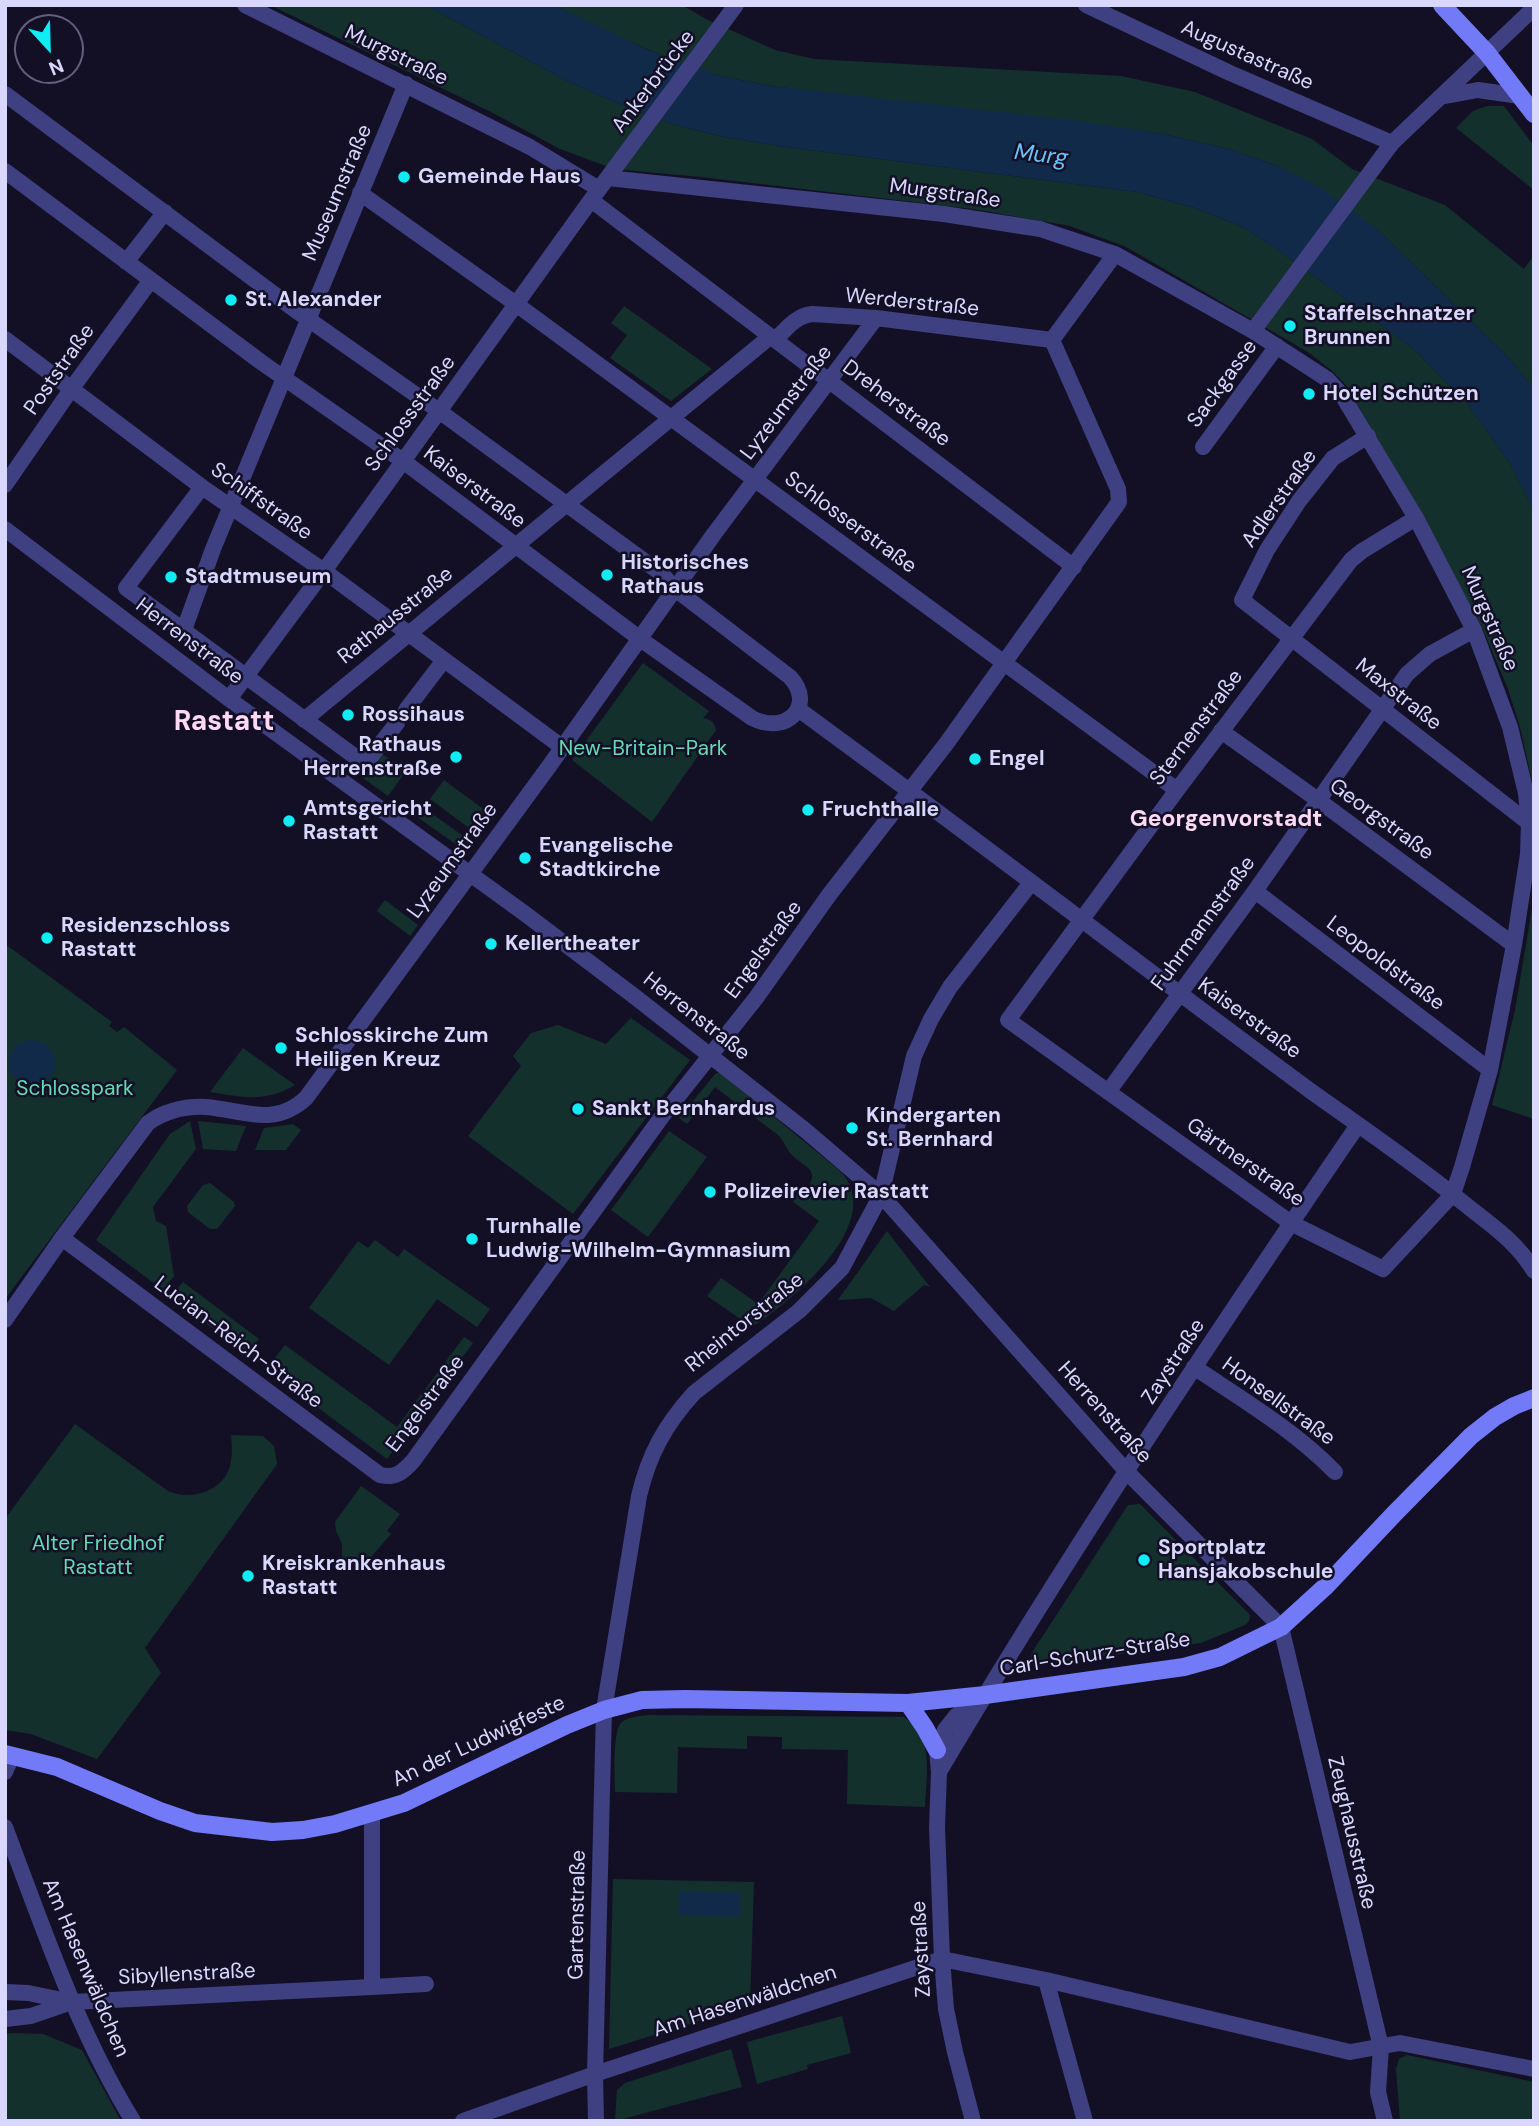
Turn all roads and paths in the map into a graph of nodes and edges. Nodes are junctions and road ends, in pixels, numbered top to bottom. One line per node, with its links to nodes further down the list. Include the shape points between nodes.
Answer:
1 (245, 5): 7 (street, Murgstraße)
2 (736, 5): 13 (street, Ankerbrücke)
3 (1086, 5): 12 (street, Augustastraße)
4 (1442, 5): 6 (street)
5 (1534, 8): 6 (street)
6 (1487, 53): 9 (street); 10 (street)
7 (406, 84): 15 (street, Murgstraße, via 530,147); 16 (street, Museumstraße)
8 (5, 94): 17 (street, Kaiserstraße)
9 (1520, 96): 10 (street, via 1478,90); 11 (street)
10 (1440, 97): 12 (street)
11 (1534, 114)
12 (1392, 143): 24 (street)
13 (624, 158): 15 (street, Schlossstraße)
14 (5, 171): 19 (street, Kaiserstraße)
15 (599, 189): 18 (street, Murgstraße, via 944,214 1040,229); 21 (street, Schlossstraße); 25 (street, Dreherstraße)
16 (360, 193): 21 (street, Schlosserstraße); 22 (street, Museumstraße)
17 (165, 212): 19 (street); 22 (street, Kaiserstraße)
18 (1115, 254): 24 (street, Murgstraße); 27 (street)
19 (126, 262): 20 (street, Kaiserstraße)
20 (151, 280): 29 (street, Kaiserstraße); 31 (street, Poststraße)
21 (516, 304): 32 (street, Schlossstraße); 33 (street, Schlosserstraße)
22 (307, 318): 29 (street, Museumstraße); 32 (street, Kaiserstraße)
23 (876, 318): 25 (street, Werderstraße, via 804,315); 27 (street, Werderstraße); 30 (street, Lyzeumstraße)
24 (1253, 331): 28 (street, Murgstraße)
25 (774, 337): 30 (street, Dreherstraße); 33 (street)
26 (5, 339): 31 (street, Schiffstraße)
27 (1052, 340): 45 (street, Engelstraße, via 1118,489 1116,508)
28 (1277, 346): 34 (street, Murgstraße, via 1327,379); 35 (street, Sackgasse)
29 (283, 377): 36 (street, Kaiserstraße); 41 (street, Museumstraße)
30 (831, 380): 37 (street, Lyzeumstraße); 45 (street, Dreherstraße)
31 (72, 388): 38 (street, Poststraße); 39 (street, Schiffstraße)
32 (439, 411): 36 (street, Schlossstraße); 40 (street, Kaiserstraße)
33 (671, 418): 37 (street, Schlosserstraße); 40 (street)
34 (1367, 436): 42 (street, Murgstraße); 48 (street, Adlerstraße, via 1333,458 1300,501 1267,550)
35 (1203, 447)
36 (403, 461): 44 (street, Kaiserstraße); 46 (street, Schlossstraße)
37 (754, 479): 47 (street, Lyzeumstraße); 55 (street, Schlosserstraße)
38 (5, 485)
39 (202, 487): 41 (street, Schiffstraße); 49 (street, Herrenstraße, via 126,589)
40 (566, 504): 44 (street, Rathausstraße); 47 (street, Kaiserstraße, via 662,574)
41 (231, 508): 46 (street, Schiffstraße); 49 (street, Museumstraße)
42 (1416, 518): 50 (street, Murgstraße); 52 (street, Sternenstraße, via 1351,560)
43 (5, 529): 57 (street, Herrenstraße)
44 (516, 545): 51 (street, Rathausstraße); 53 (street, Kaiserstraße)
45 (1074, 567): 55 (street, Engelstraße)
46 (324, 571): 51 (street, Schiffstraße); 56 (street, Schlossstraße)
47 (675, 589): 53 (street, Lyzeumstraße); 58 (street, Kaiserstraße, via 790,677 799,690)
48 (1242, 600): 52 (street, Maxstraße)
49 (184, 630): 56 (street, Herrenstraße)
50 (1474, 630): 59 (street, Fuhrmannstraße, via 1419,662); 66 (street, Murgstraße, via 1510,727)
51 (409, 633): 54 (street, Schiffstraße); 60 (street, Rathausstraße)
52 (1291, 638): 59 (street, Maxstraße); 61 (street, Sternenstraße)
53 (641, 639): 58 (street, Kaiserstraße, via 762,724 783,723); 62 (street, Lyzeumstraße)
54 (444, 660): 60 (street, Herrenstraße, via 365,764); 62 (street, Schiffstraße)
55 (1005, 663): 63 (street, Schlosserstraße); 64 (street, Engelstraße)
56 (245, 676): 57 (street, Schlossstraße); 60 (street, Herrenstraße)
57 (229, 699): 67 (street, Herrenstraße)
58 (797, 709): 64 (street, Kaiserstraße)
59 (1381, 710): 65 (street, Fuhrmannstraße); 66 (street, Maxstraße)
60 (306, 721)
61 (1221, 731): 63 (street, Sternenstraße); 65 (street, Georgstraße)
62 (562, 747): 67 (street, Lyzeumstraße)
63 (1177, 790): 70 (street, Sternenstraße)
64 (909, 791): 68 (street, Kaiserstraße); 74 (street, Engelstraße)
65 (1318, 800): 69 (street, Fuhrmannstraße); 71 (street, Georgstraße)
66 (1528, 823): 71 (street, Murgstraße, via 1528,854)
67 (470, 874): 74 (street, Herrenstraße); 81 (street, Lyzeumstraße, via 299,1105 277,1115 192,1107 159,1116 138,1134)
68 (1031, 883): 70 (street, Kaiserstraße); 79 (street, Rheintorstraße, via 950,987 931,1019 915,1056)
69 (1255, 891): 72 (street, Fuhrmannstraße); 75 (street, Leopoldstraße)
70 (1082, 921): 72 (street, Kaiserstraße); 73 (street, Sternenstraße)
71 (1514, 945): 75 (street, Murgstraße)
72 (1180, 994): 76 (street, Fuhrmannstraße); 77 (street, Kaiserstraße)
73 (1008, 1020): 76 (street, Gärtnerstraße)
74 (711, 1055): 79 (street, Herrenstraße); 88 (street, Engelstraße, via 413,1461)
75 (1490, 1070): 78 (street, Murgstraße)
76 (1108, 1092): 80 (street, Gärtnerstraße)
77 (1358, 1125): 78 (street, Kaiserstraße); 80 (street, Zaystraße)
78 (1453, 1194): 80 (street, Gärtnerstraße, via 1383,1269); 82 (street, Kaiserstraße, via 1512,1241)
79 (881, 1195): 86 (street, Herrenstraße); 92 (street, Rheintorstraße, via 842,1268 799,1311 694,1392 662,1434 639,1496)
80 (1291, 1223): 84 (street, Zaystraße)
81 (62, 1238): 83 (street, Lyzeumstraße); 88 (street, Lucian-Reich-Straße, via 380,1475)
82 (1534, 1271)
83 (5, 1320)
84 (1194, 1367): 86 (street, Zaystraße); 87 (street, Honsellstraße, via 1286,1430)
85 (1534, 1398): 89 (street, Carl-Schurz-Straße, via 1495,1417 1471,1436)
86 (1127, 1472): 89 (street, Herrenstraße); 90 (street, Zaystraße)
87 (1335, 1472)
88 (391, 1477)
89 (1281, 1628): 90 (street, Carl-Schurz-Straße, via 1220,1657 1184,1667); 105 (street, Zeughausstraße)
90 (985, 1695): 91 (street, An der Ludwigfeste); 93 (street, Zaystraße, via 956,1716); 95 (street, Zaystraße)
91 (908, 1703): 92 (street, An der Ludwigfeste, via 685,1699 642,1700); 93 (street)
92 (604, 1710): 96 (street, An der Ludwigfeste); 107 (street, Gartenstraße)
93 (937, 1750): 95 (street, Zaystraße)
94 (7, 1761): 96 (street, An der Ludwigfeste, via 57,1767 195,1823 303,1830)
95 (939, 1772): 98 (street, Zaystraße)
96 (372, 1814): 101 (street)
97 (5, 1828): 103 (street, Am Hasenwäldchen)
98 (942, 1959): 99 (street, Am Hasenwäldchen); 107 (street, Am Hasenwäldchen); 111 (street, Zaystraße, via 950,2031)
99 (1046, 1980): 105 (street, Am Hasenwäldchen, via 1350,2052); 112 (street)
100 (426, 1984): 101 (street, Sibyllenstraße)
101 (372, 1987): 103 (street, Sibyllenstraße)
102 (5, 1992): 103 (street, Sibyllenstraße)
103 (72, 2002): 104 (street); 108 (street, Am Hasenwäldchen)
104 (5, 2020)
105 (1381, 2047): 106 (street, Am Hasenwäldchen, via 1401,2043); 113 (street, Zeughausstraße, via 1378,2092)
106 (1534, 2069)
107 (595, 2074): 109 (street, Am Hasenwäldchen); 110 (street, Gartenstraße)
108 (133, 2121)
109 (463, 2121)
110 (596, 2121)
111 (973, 2121)
112 (1085, 2121)
113 (1385, 2121)

